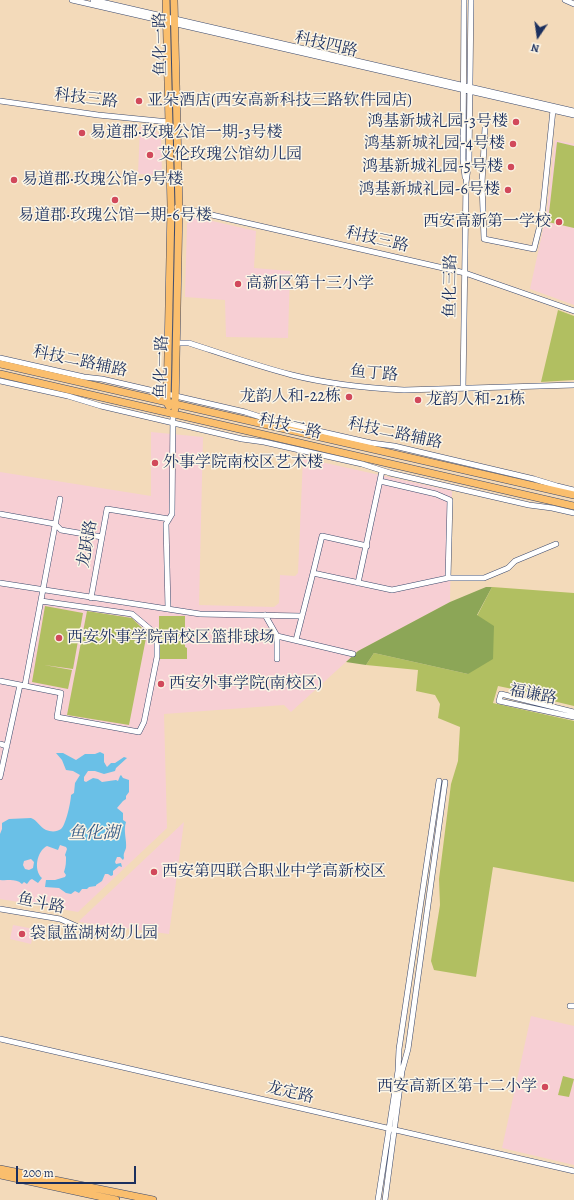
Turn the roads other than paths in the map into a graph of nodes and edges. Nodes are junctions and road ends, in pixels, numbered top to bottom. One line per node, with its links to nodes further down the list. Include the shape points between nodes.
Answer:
1 (72, 0): 9 (street, 科技四路)
2 (93, 0): 9 (street, 科技四路)
3 (166, 0): 9 (main road, 鱼化一路)
4 (174, 0): 10 (main road, 鱼化一路)
5 (464, 0): 11 (street, 鱼化三路)
6 (471, 0): 12 (street, 鱼化三路)
7 (565, 0): 8 (street)
8 (574, 4)
9 (166, 19): 10 (street, 科技四路); 17 (main road, 鱼化一路)
10 (174, 21): 11 (street, 科技四路); 21 (main road, 鱼化一路)
11 (463, 87): 12 (street, 科技四路); 19 (street, 鱼化三路, via 462,159)
12 (470, 89): 14 (street, 科技四路); 15 (street, 科技四路); 19 (street, 鱼化三路)
13 (0, 101): 17 (street, 科技三路)
14 (553, 110): 16 (street, 科技四路); 18 (street, via 542,217 534,250 484,239 482,183)
15 (574, 111)
16 (574, 115)
17 (169, 122): 20 (main road, 鱼化一路)
18 (485, 128)
19 (466, 184): 22 (street, 鱼化三路)
20 (171, 207): 21 (street, 科技三路); 31 (main road, 鱼化一路)
21 (179, 207): 22 (street, 科技三路); 24 (main road, 鱼化一路)
22 (465, 273): 23 (street, 科技三路); 30 (street, 鱼化三路)
23 (574, 311)
24 (177, 343): 30 (street, 鱼丁路, via 189,343 292,375 340,384 397,389); 32 (main road, 鱼化一路)
25 (0, 358): 31 (street, 科技二路辅路)
26 (0, 364): 33 (main road, 科技二路)
27 (0, 374): 35 (main road, 科技二路)
28 (0, 381): 36 (street)
29 (574, 385): 30 (street, 鱼丁路)
30 (463, 388)
31 (167, 394): 32 (street, 科技二路辅路); 33 (main road, 鱼化一路)
32 (176, 396): 34 (main road, 鱼化一路); 39 (street, 科技二路辅路)
33 (167, 403): 34 (main road, 科技二路); 35 (main road, 鱼化一路)
34 (176, 404): 35 (main road, 鱼化一路); 40 (main road, 科技二路)
35 (173, 415): 36 (street); 42 (main road, 科技二路)
36 (173, 423): 37 (street, via 242,439 272,443); 45 (street, via 172,514)
37 (382, 470): 38 (street); 43 (street, via 529,505)
38 (380, 481): 49 (street); 51 (street, via 436,494 450,500)
39 (574, 490)
40 (574, 495)
41 (60, 499): 46 (street)
42 (574, 506)
43 (574, 513)
44 (0, 514): 46 (street)
45 (169, 519): 47 (street, 龙跃路, via 107,509); 57 (street, via 166,524)
46 (55, 524): 47 (street, via 61,530); 54 (street)
47 (102, 537): 55 (street, 龙跃路)
48 (556, 544): 51 (street, via 514,561 508,568 484,578)
49 (366, 546): 50 (street, via 322,536); 53 (street)
50 (313, 573): 53 (street); 59 (street)
51 (448, 578): 53 (street, via 392,590)
52 (0, 583): 54 (street)
53 (358, 583)
54 (43, 590): 55 (street); 56 (street)
55 (91, 598): 57 (street)
56 (41, 600): 65 (street); 65 (street, via 132,614 157,635 156,657 144,722 138,732 57,717 61,693)
57 (168, 608): 58 (street, via 200,614)
58 (265, 615): 59 (street); 60 (street)
59 (301, 616): 61 (street)
60 (277, 636): 61 (street); 63 (street)
61 (296, 640): 62 (street)
62 (353, 654)
63 (277, 659)
64 (0, 681): 65 (street)
65 (22, 685): 69 (street)
66 (574, 712): 67 (street, 福谦路, via 501,694 499,701)
67 (574, 717)
68 (0, 744): 69 (street)
69 (7, 746): 70 (street)
70 (0, 777)
71 (0, 909): 72 (street, 鱼斗路, via 60,920)
72 (76, 926)
73 (0, 1040): 74 (street, 龙定路)
74 (392, 1130): 74 (street, via 408,1049 442,782 400,1042); 76 (street, 龙定路); 80 (street); 81 (street, via 393,1146)
75 (0, 1169): 79 (main road)
76 (574, 1171)
77 (0, 1175): 78 (main road)
78 (116, 1200)
79 (153, 1200)
80 (378, 1200)
81 (385, 1200)

